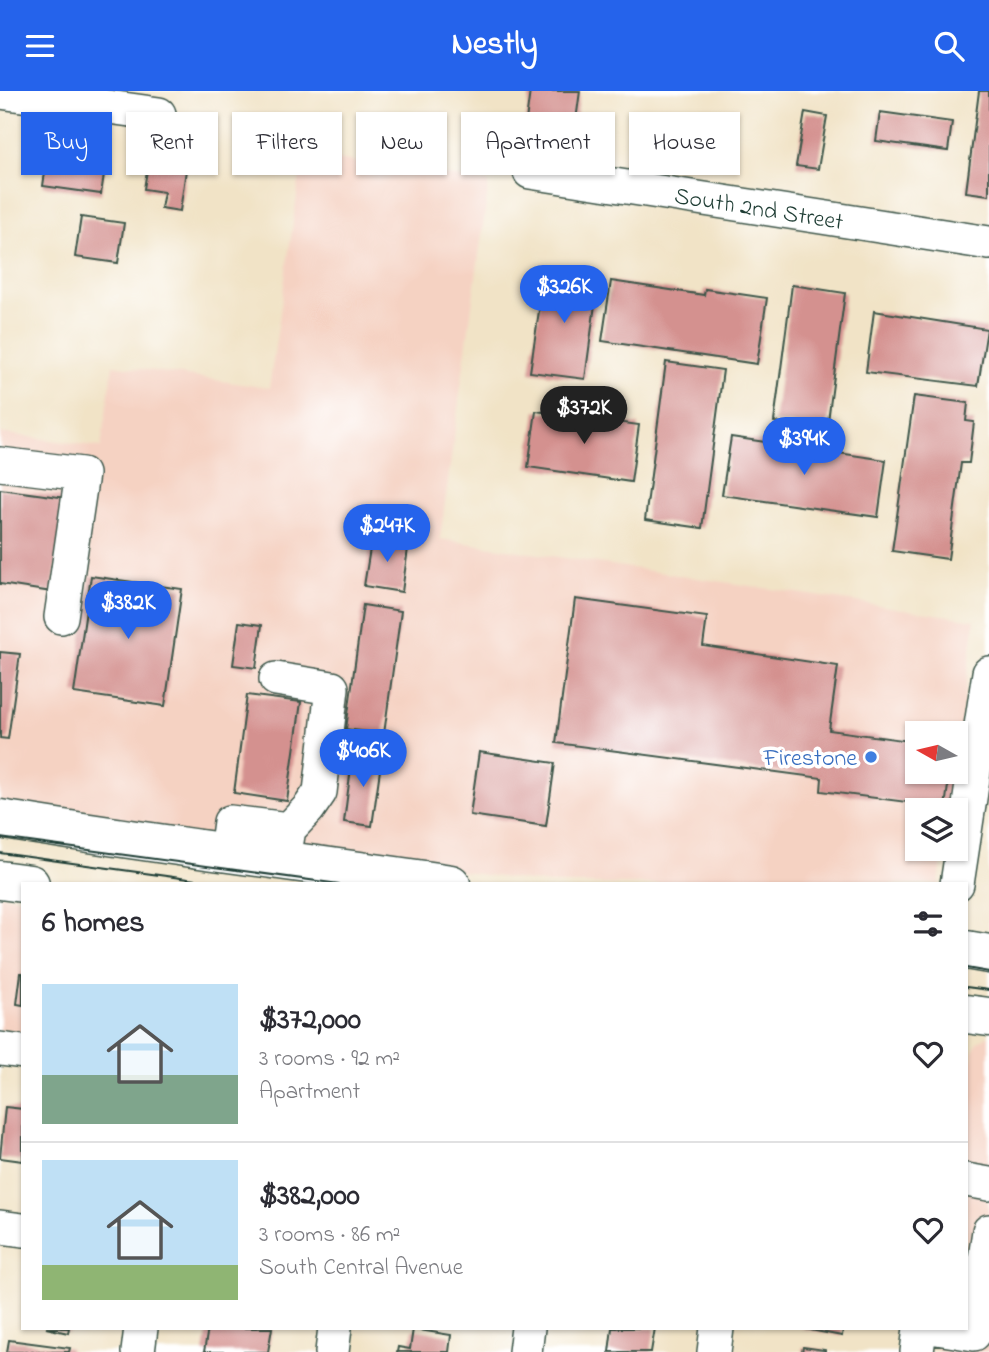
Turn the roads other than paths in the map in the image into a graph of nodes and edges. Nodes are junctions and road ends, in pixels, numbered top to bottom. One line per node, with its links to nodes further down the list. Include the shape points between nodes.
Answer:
1 (0, 92): 2 (street)
2 (145, 112)
3 (549, 175): 4 (street, South 2nd Street)
4 (989, 243)
5 (0, 464): 6 (street, via 82,474)
6 (61, 617)
7 (989, 673): 13 (street)
8 (276, 679): 10 (street, via 332,688 320,792)
9 (0, 819): 10 (main road, via 180,848 226,852)
10 (286, 844): 12 (main road)
11 (0, 880): 14 (main road)
12 (444, 882)
13 (957, 882)
14 (21, 883)
15 (968, 950): 16 (main road)
16 (989, 954)
17 (968, 1014): 18 (main road)
18 (989, 1017)
19 (0, 1049): 20 (street)
20 (21, 1052)
21 (968, 1180): 22 (street)
22 (989, 1184)
23 (0, 1227): 24 (street)
24 (21, 1230)
25 (989, 1231): 31 (street, via 974,1334)
26 (141, 1330): 32 (street)
27 (335, 1330): 33 (street)
28 (528, 1330): 34 (street)
29 (717, 1330): 35 (street)
30 (920, 1330): 36 (street)
31 (949, 1330)
32 (138, 1352)
33 (332, 1352)
34 (525, 1352)
35 (713, 1352)
36 (917, 1352)

